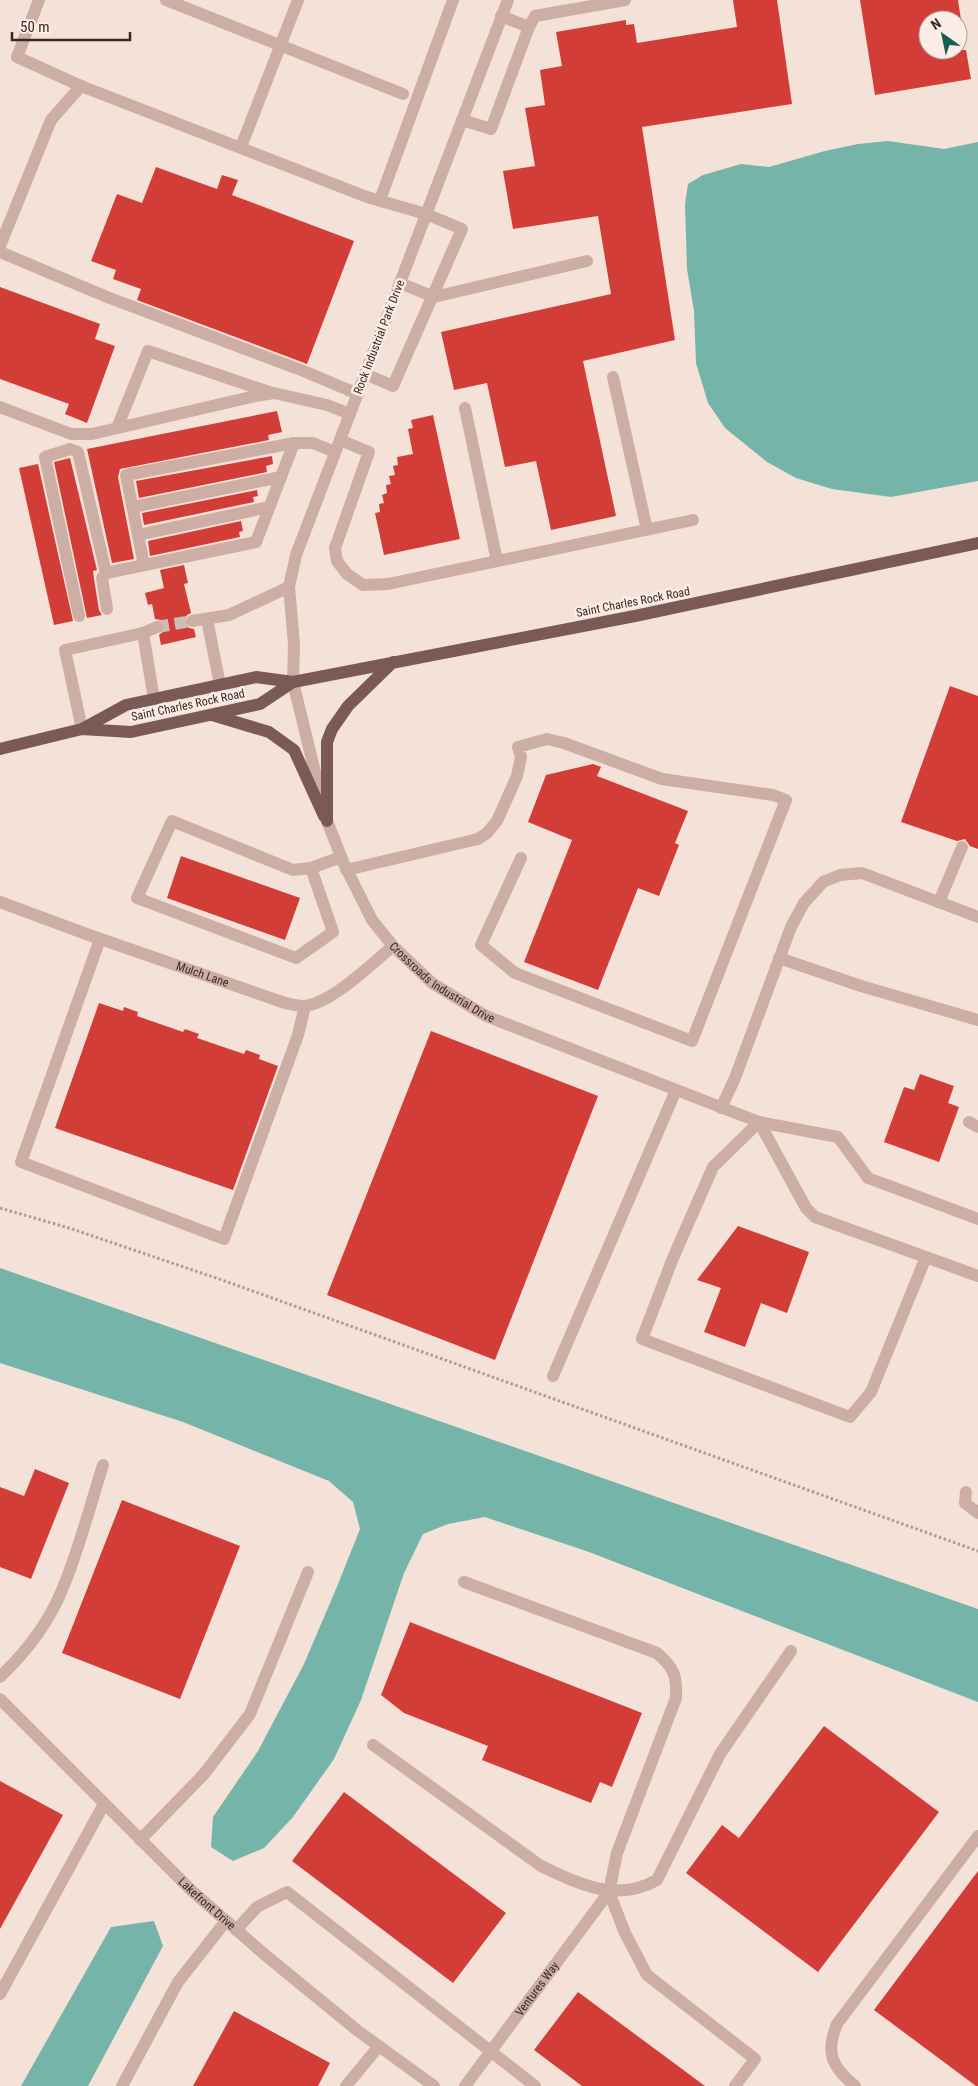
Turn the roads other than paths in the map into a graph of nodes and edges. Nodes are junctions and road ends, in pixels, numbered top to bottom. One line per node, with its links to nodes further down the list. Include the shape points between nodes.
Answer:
1 (39, 0): 11 (street, via 17,57)
2 (166, 0): 10 (street)
3 (298, 0): 10 (street)
4 (453, 0): 15 (street)
5 (508, 0): 8 (street, Rock Industrial Park Drive)
6 (625, 0): 7 (street)
7 (585, 4): 9 (street, via 535,16)
8 (502, 16): 9 (street); 13 (street, Rock Industrial Park Drive)
9 (529, 27): 13 (street, via 491,129)
10 (280, 45): 12 (street); 14 (street)
11 (81, 86): 14 (street); 17 (street, via 51,120)
12 (403, 94)
13 (462, 120): 16 (street, Rock Industrial Park Drive)
14 (241, 147): 15 (street)
15 (380, 200): 16 (street)
16 (426, 214): 20 (street, Rock Industrial Park Drive); 21 (street, via 462,229)
17 (0, 246)
18 (0, 252): 25 (street, via 107,298)
19 (587, 261): 21 (street)
20 (400, 283): 21 (street); 22 (street, Rock Industrial Park Drive)
21 (434, 297): 22 (street, via 393,386)
22 (365, 374): 25 (street, Rock Industrial Park Drive)
23 (613, 377): 36 (street)
24 (274, 393): 28 (street, via 327,405); 29 (street); 29 (street, via 148,351)
25 (358, 394): 28 (street, Rock Industrial Park Drive)
26 (0, 407): 29 (street, via 71,434 92,434)
27 (465, 408): 39 (street)
28 (350, 414): 31 (street, Rock Industrial Park Drive)
29 (117, 428)
30 (294, 443): 31 (street); 32 (street); 33 (street, via 126,475)
31 (338, 446): 39 (street, via 369,452 335,548 337,560 347,574 363,585 388,584); 42 (street, Rock Industrial Park Drive, via 296,555)
32 (280, 477): 33 (street); 34 (street)
33 (133, 507): 37 (street)
34 (269, 507): 37 (street); 40 (street, via 256,542)
35 (693, 520): 36 (street)
36 (647, 530): 39 (street)
37 (138, 534): 40 (street)
38 (978, 543): 49 (main road, Saint Charles Rock Road, via 635,616)
39 (497, 561)
40 (144, 565): 41 (street)
41 (106, 573): 43 (street, via 102,578); 44 (street, via 78,452 70,449 45,457)
42 (289, 587): 45 (street, via 229,616); 50 (street, Rock Industrial Park Drive, via 294,644)
43 (107, 609)
44 (79, 616)
45 (207, 619): 46 (street); 51 (street)
46 (192, 621)
47 (157, 627): 48 (street)
48 (143, 632): 52 (street); 54 (street, via 65,650)
49 (392, 662): 50 (main road, Saint Charles Rock Road); 56 (main road, via 348,706 332,729 327,742)
50 (293, 682): 51 (main road, Saint Charles Rock Road, via 256,677); 53 (main road, Saint Charles Rock Road, via 260,704); 56 (street, Crossroads Industrial Drive)
51 (220, 685): 52 (main road, Saint Charles Rock Road)
52 (154, 699): 54 (main road, Saint Charles Rock Road, via 126,705)
53 (210, 715): 54 (main road, Saint Charles Rock Road, via 131,732); 56 (main road, via 269,732 294,750)
54 (82, 729): 55 (main road, Saint Charles Rock Road)
55 (0, 749)
56 (327, 821): 58 (street, Crossroads Industrial Drive)
57 (962, 847): 63 (street)
58 (341, 858): 60 (street); 61 (street, Crossroads Industrial Drive)
59 (521, 858): 61 (street, via 481,945 515,973 692,1041 786,800 773,795 662,779 547,739 518,748 521,758 497,821 478,839)
60 (310, 868): 60 (street, via 293,870 172,821 137,898 296,958 333,932)
61 (346, 870): 66 (street, Crossroads Industrial Drive, via 372,920)
62 (0, 902): 65 (street, Mulch Lane)
63 (939, 902): 64 (street); 67 (street, via 862,873 840,875 823,882 804,903)
64 (978, 917)
65 (100, 939): 68 (street, Mulch Lane, via 285,1003); 68 (street, via 22,1162 224,1240 298,1035)
66 (393, 946): 68 (street, via 349,984); 70 (street, Crossroads Industrial Drive, via 432,983 486,1016)
67 (779, 958): 69 (street); 71 (street)
68 (305, 1006)
69 (978, 1020)
70 (676, 1090): 71 (street, Crossroads Industrial Drive); 76 (street)
71 (721, 1108): 72 (street, Crossroads Industrial Drive)
72 (759, 1122): 73 (street, Crossroads Industrial Drive, via 838,1137 868,1178); 74 (street, via 814,1217); 74 (street, via 714,1167 673,1258 642,1339 850,1417 871,1392)
73 (978, 1219)
74 (926, 1257): 75 (street)
75 (978, 1276)
76 (553, 1376)
77 (103, 1465): 83 (street, via 62,1590 40,1630)
78 (966, 1492): 79 (street, via 965,1503)
79 (978, 1513)
80 (308, 1572): 88 (street, via 250,1714 204,1774)
81 (464, 1582): 89 (street, via 657,1653 670,1665 677,1681 676,1698 617,1853)
82 (792, 1651): 89 (street, via 720,1754 657,1880 644,1887)
83 (0, 1677)
84 (0, 1699): 86 (street, Lakefront Drive)
85 (373, 1746): 89 (street, via 541,1866)
86 (104, 1804): 88 (street, Lakefront Drive); 92 (street)
87 (978, 1836): 101 (street, via 837,2024 831,2038 832,2056 842,2074)
88 (140, 1840): 90 (street, Lakefront Drive)
89 (609, 1892): 94 (street, Ventures Way); 100 (street, via 625,1933 647,1975 755,2059)
90 (226, 1921): 91 (street, Lakefront Drive); 95 (street, via 178,1982)
91 (236, 1930): 93 (street, Lakefront Drive); 94 (street, via 257,1907 287,1892)
92 (0, 1994)
93 (379, 2046): 96 (street); 97 (street, Lakefront Drive)
94 (490, 2052): 98 (street, Ventures Way); 99 (street)
95 (122, 2086)
96 (346, 2086)
97 (434, 2086)
98 (465, 2086)
99 (535, 2086)
100 (735, 2086)
101 (856, 2086)

